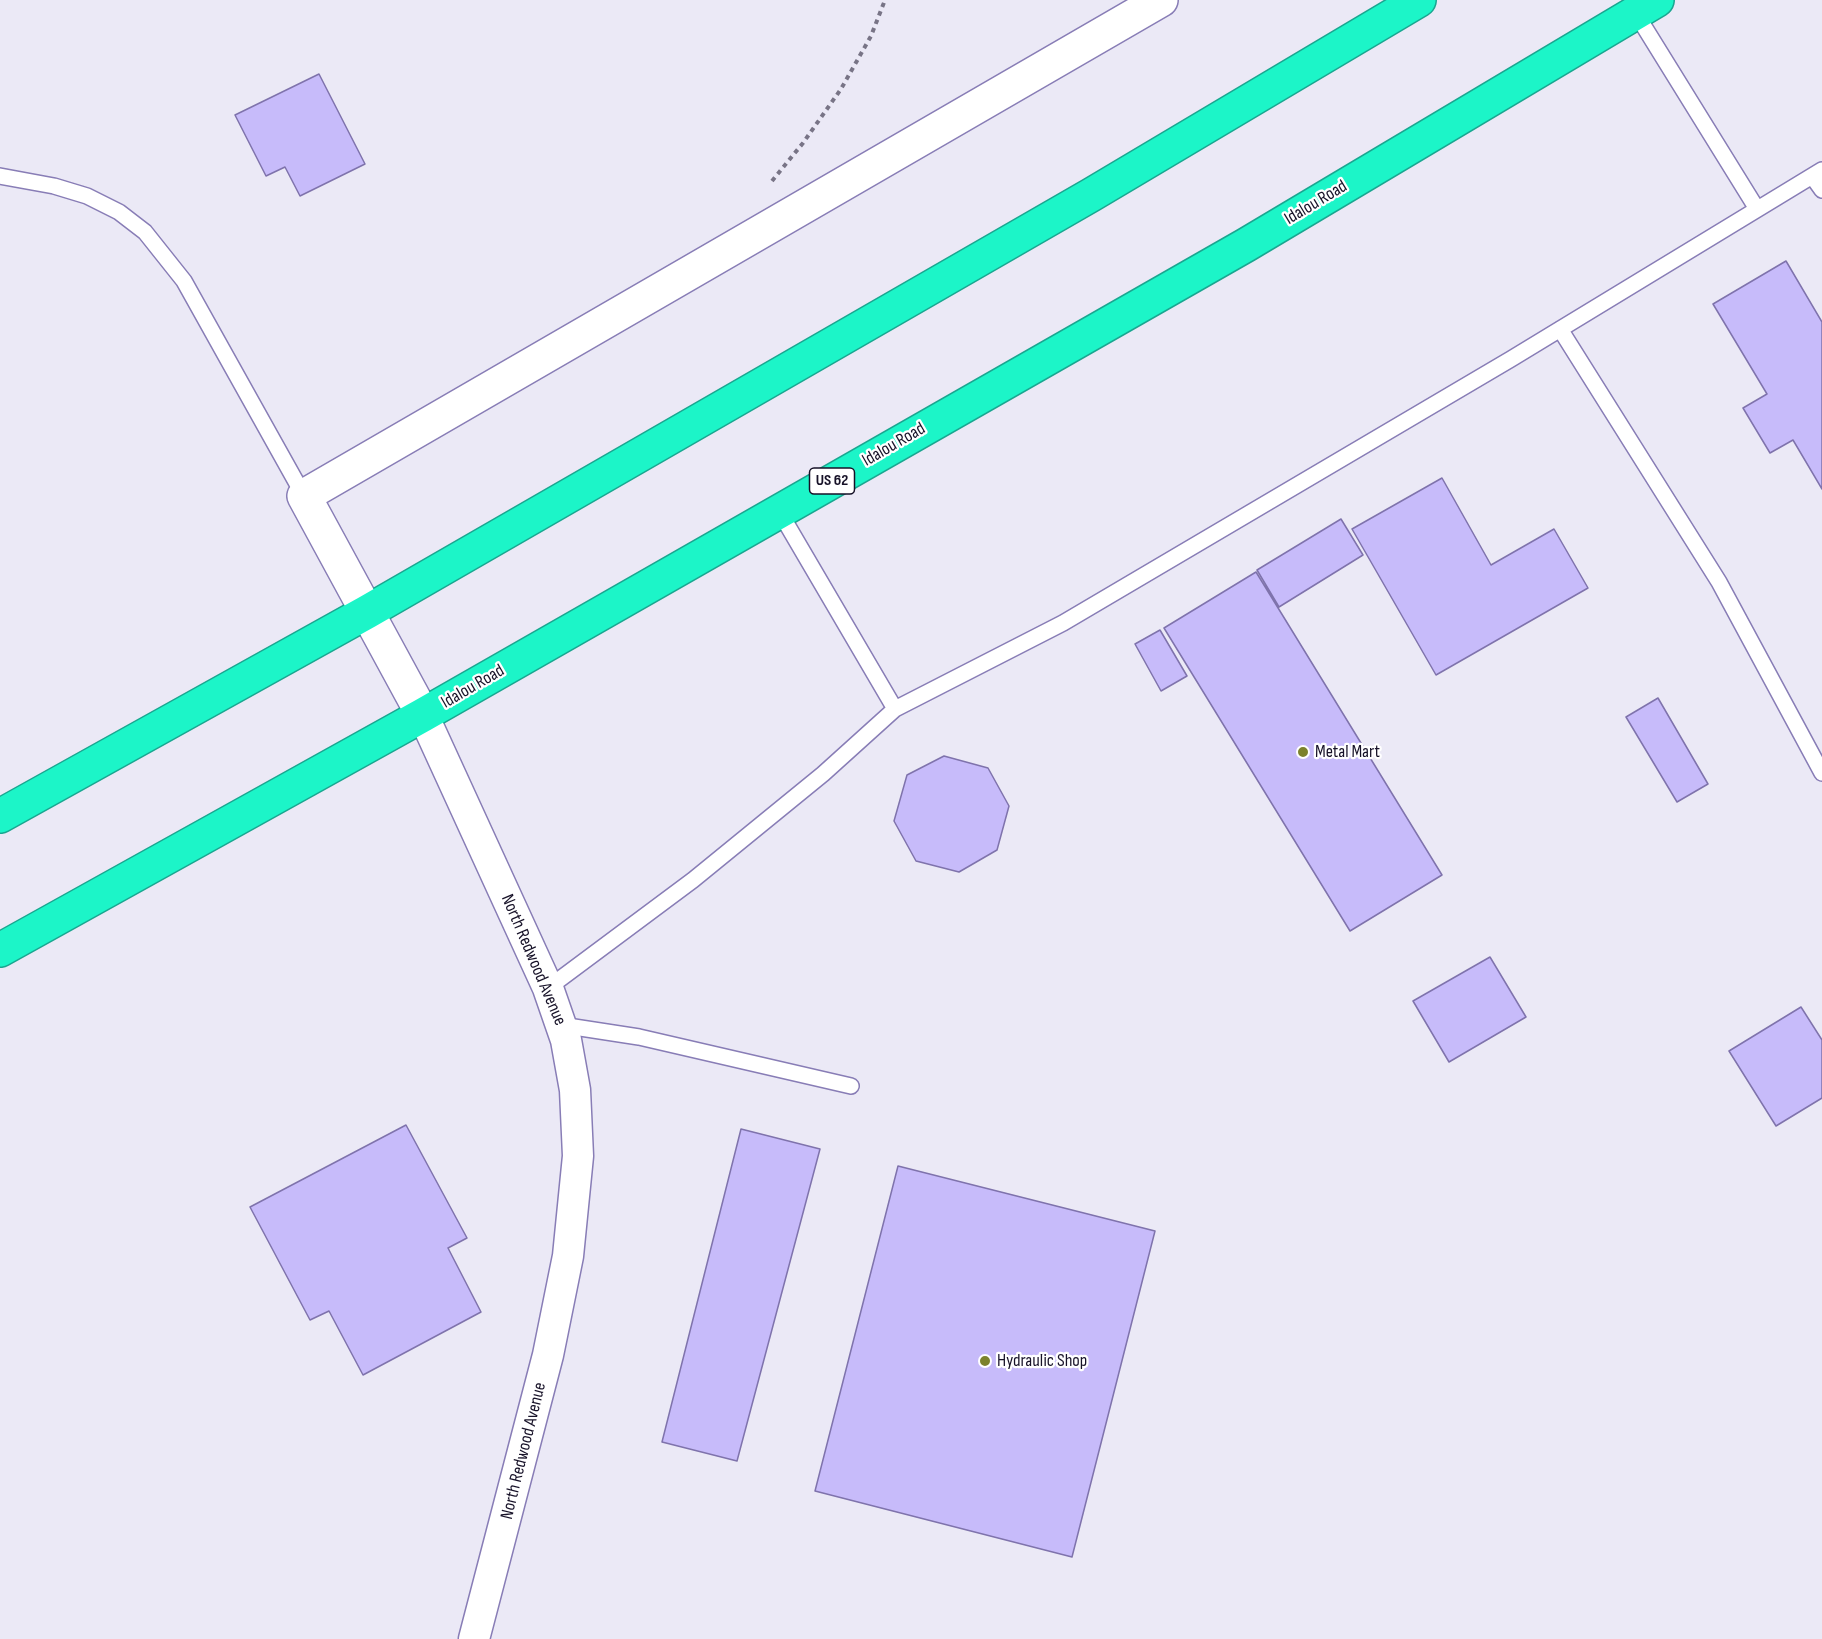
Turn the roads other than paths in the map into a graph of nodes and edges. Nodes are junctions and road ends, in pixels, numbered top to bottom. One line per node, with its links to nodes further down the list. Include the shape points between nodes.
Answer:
1 (1161, 0): 9 (street)
2 (1419, 0): 11 (highway, via 1091,195)
3 (1646, 6): 7 (lane); 10 (highway, Idalou Road / US 62, via 1246,245)
4 (1817, 173): 6 (lane); 7 (lane)
5 (0, 176): 9 (lane, via 87,196 119,212 146,232 184,281)
6 (1822, 190)
7 (1757, 209): 8 (lane)
8 (1560, 329): 12 (lane, via 1062,623); 14 (lane, via 1719,582)
9 (304, 496): 11 (street, North Redwood Avenue)
10 (779, 511): 12 (lane); 13 (highway, Idalou Road / US 62)
11 (367, 612): 13 (street, North Redwood Avenue); 15 (highway)
12 (895, 709): 17 (lane, via 823,774 693,880)
13 (423, 715): 16 (highway, Idalou Road / US 62); 17 (street, North Redwood Avenue)
14 (1822, 772)
15 (0, 816)
16 (0, 950)
17 (548, 988): 18 (street, North Redwood Avenue)
18 (561, 1025): 19 (lane, via 639,1037); 20 (street, North Redwood Avenue, via 575,1090 578,1156 568,1256 548,1355)
19 (851, 1086)
20 (474, 1639)

